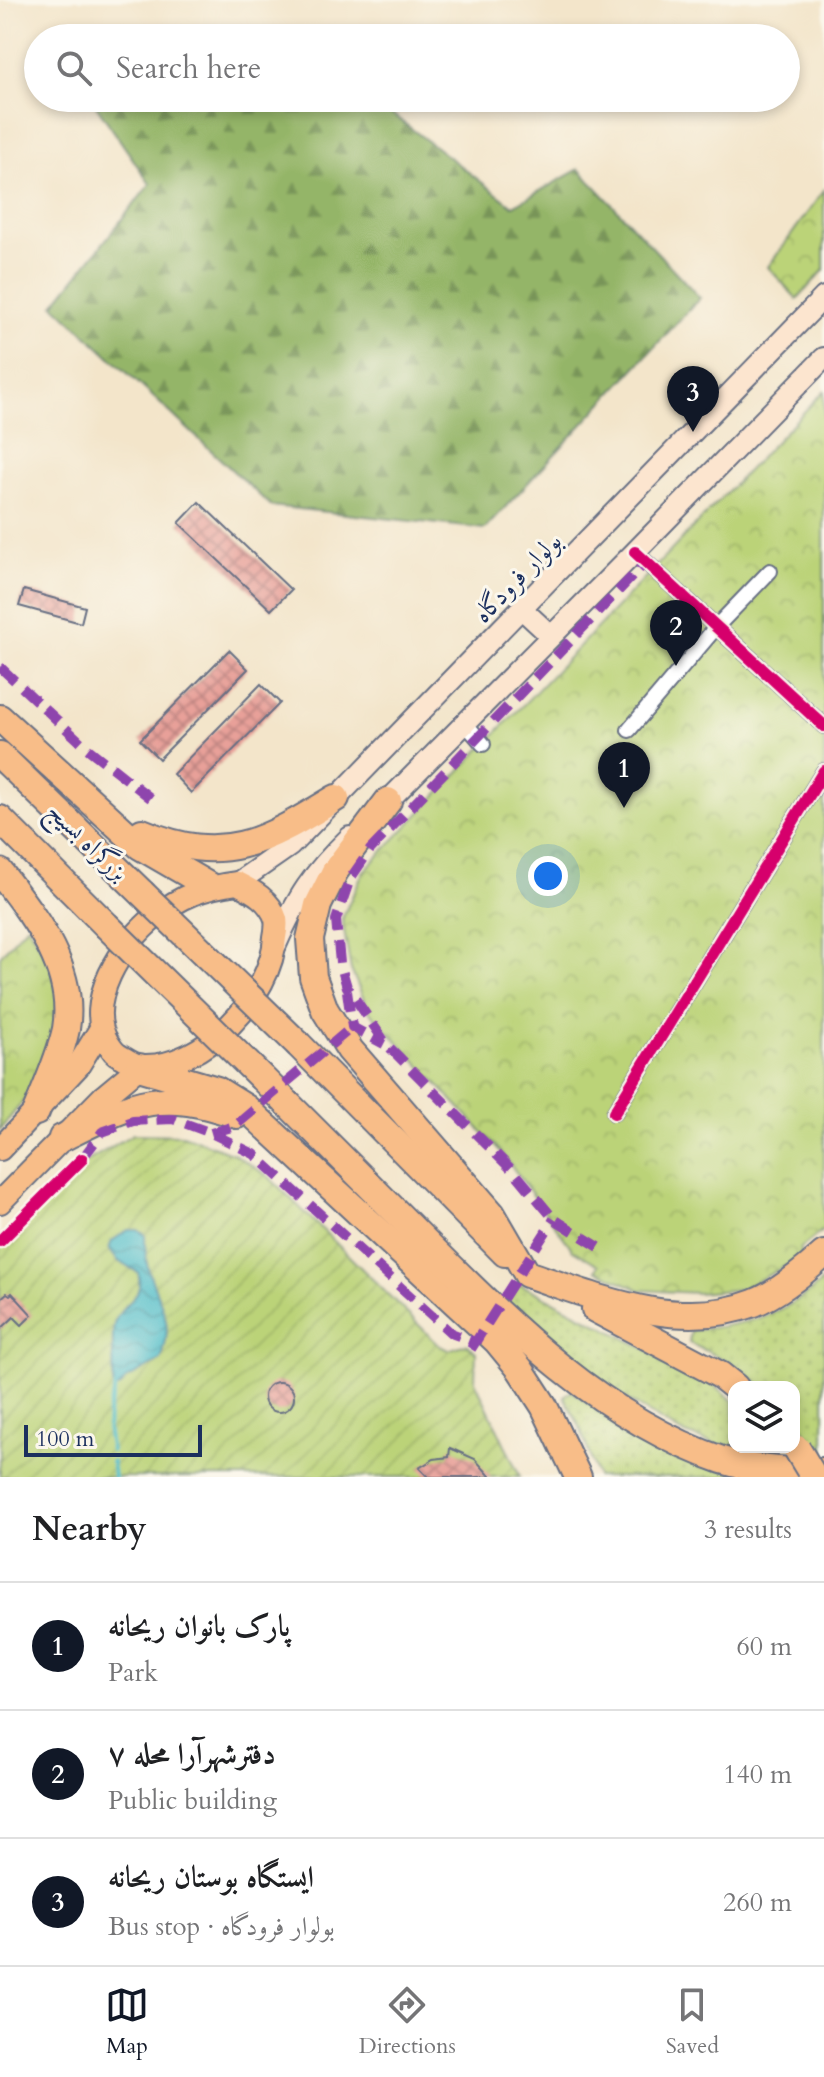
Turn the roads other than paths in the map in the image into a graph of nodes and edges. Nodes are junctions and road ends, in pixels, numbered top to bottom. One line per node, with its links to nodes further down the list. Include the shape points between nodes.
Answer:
1 (824, 297): 5 (main road, بولوار فرودگاه)
2 (824, 358): 3 (main road)
3 (635, 552): 6 (street); 7 (main road)
4 (770, 571): 6 (street)
5 (522, 609): 7 (main road); 15 (main road, بولوار فرودگاه)
6 (717, 626): 10 (street); 11 (street)
7 (551, 636): 9 (main road)
8 (0, 718): 17 (highway)
9 (465, 723): 12 (street); 16 (main road)
10 (824, 726)
11 (629, 730)
12 (483, 744)
13 (0, 755): 32 (highway, بزرگراه بسیج, bridge)
14 (824, 771): 26 (street)
15 (336, 798): 17 (highway, via 275,835 246,845 211,848 175,845); 20 (main road, بولوار فرودگاه, via 290,846)
16 (388, 801): 22 (main road, via 321,865 294,904); 32 (highway, via 335,871 318,905 310,939 313,977 325,1010 350,1050 492,1214)
17 (107, 817): 21 (highway, via 140,846)
18 (0, 819): 33 (highway, بزرگراه بسیج, bridge)
19 (0, 872): 25 (highway, via 46,937 67,996 58,1057)
20 (237, 883): 21 (main road); 22 (main road, via 262,896 276,920)
21 (209, 886): 23 (main road, via 168,907 129,943 109,977)
22 (275, 948): 24 (main road, via 257,991 223,1031 191,1054)
23 (100, 1030): 24 (main road, via 115,1053); 25 (main road, via 78,1066)
24 (139, 1067): 27 (highway, via 217,1090); 28 (main road)
25 (36, 1112): 29 (main road)
26 (614, 1113)
27 (275, 1135): 28 (highway, via 238,1115 171,1099 137,1104); 37 (highway, via 497,1341 544,1406)
28 (62, 1138): 30 (main road)
29 (0, 1149)
30 (0, 1202)
31 (824, 1254): 32 (highway, via 753,1303 709,1313 659,1313 619,1305)
32 (527, 1274): 34 (highway)
33 (476, 1292): 36 (highway, via 585,1386 677,1442 725,1461); 37 (highway, via 535,1372 565,1427)
34 (728, 1381)
35 (798, 1453): 38 (highway, bridge)
36 (824, 1471)
37 (579, 1477)
38 (814, 1477)

